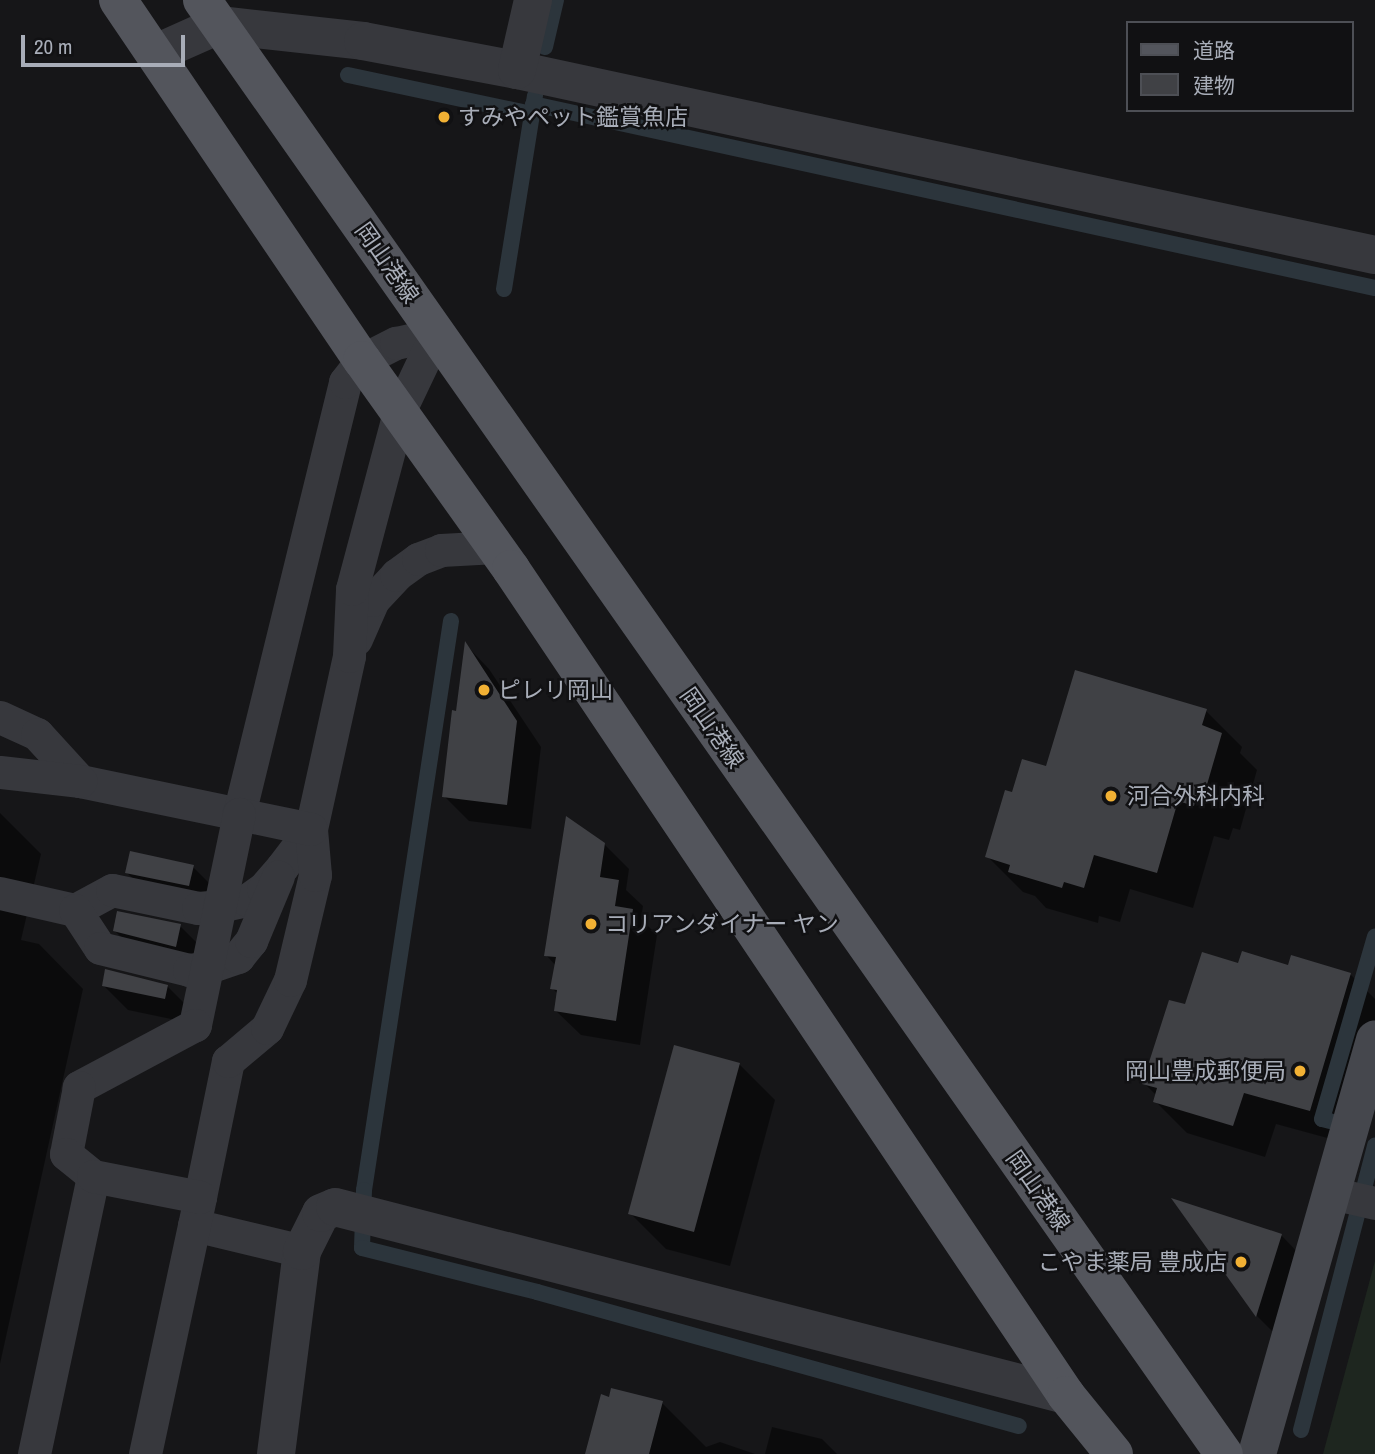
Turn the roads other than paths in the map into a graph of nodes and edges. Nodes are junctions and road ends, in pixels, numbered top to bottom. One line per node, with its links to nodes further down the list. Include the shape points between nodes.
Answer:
1 (118, 0): 4 (main road)
2 (533, 0): 5 (street)
3 (210, 13): 4 (street); 5 (street); 7 (main road, 岡山港線)
4 (156, 53): 8 (main road)
5 (517, 70): 6 (street)
6 (1375, 255)
7 (436, 334): 8 (lane, via 396,343); 9 (lane); 34 (main road, 岡山港線)
8 (362, 360): 9 (main road); 17 (lane, via 345,383)
9 (399, 412): 10 (main road); 11 (lane, via 352,589)
10 (496, 547): 11 (lane, via 441,550 396,575 373,600); 29 (main road)
11 (349, 656): 18 (lane)
12 (0, 718): 14 (lane)
13 (0, 724): 14 (lane)
14 (37, 734): 16 (lane)
15 (0, 772): 16 (lane)
16 (80, 781): 17 (lane)
17 (239, 814): 18 (lane); 21 (lane)
18 (311, 829): 19 (lane); 27 (lane, via 315,875 290,980 267,1028 228,1061)
19 (282, 867): 21 (lane, via 247,900); 23 (lane, via 251,941 238,957)
20 (0, 893): 22 (lane)
21 (219, 906): 22 (lane, via 198,908 112,890); 23 (lane)
22 (75, 910): 23 (lane, via 100,948 189,970)
23 (206, 968): 25 (lane, via 195,1025 79,1087 66,1154)
24 (1375, 1038): 26 (street)
25 (93, 1176): 27 (lane); 30 (lane)
26 (1358, 1199): 35 (street)
27 (197, 1211): 28 (lane); 31 (lane)
28 (302, 1251): 29 (street, via 321,1213 335,1207 364,1212); 32 (street)
29 (1066, 1395): 33 (main road)
30 (34, 1454)
31 (145, 1454)
32 (276, 1454)
33 (1114, 1454)
34 (1224, 1454)
35 (1257, 1454)

